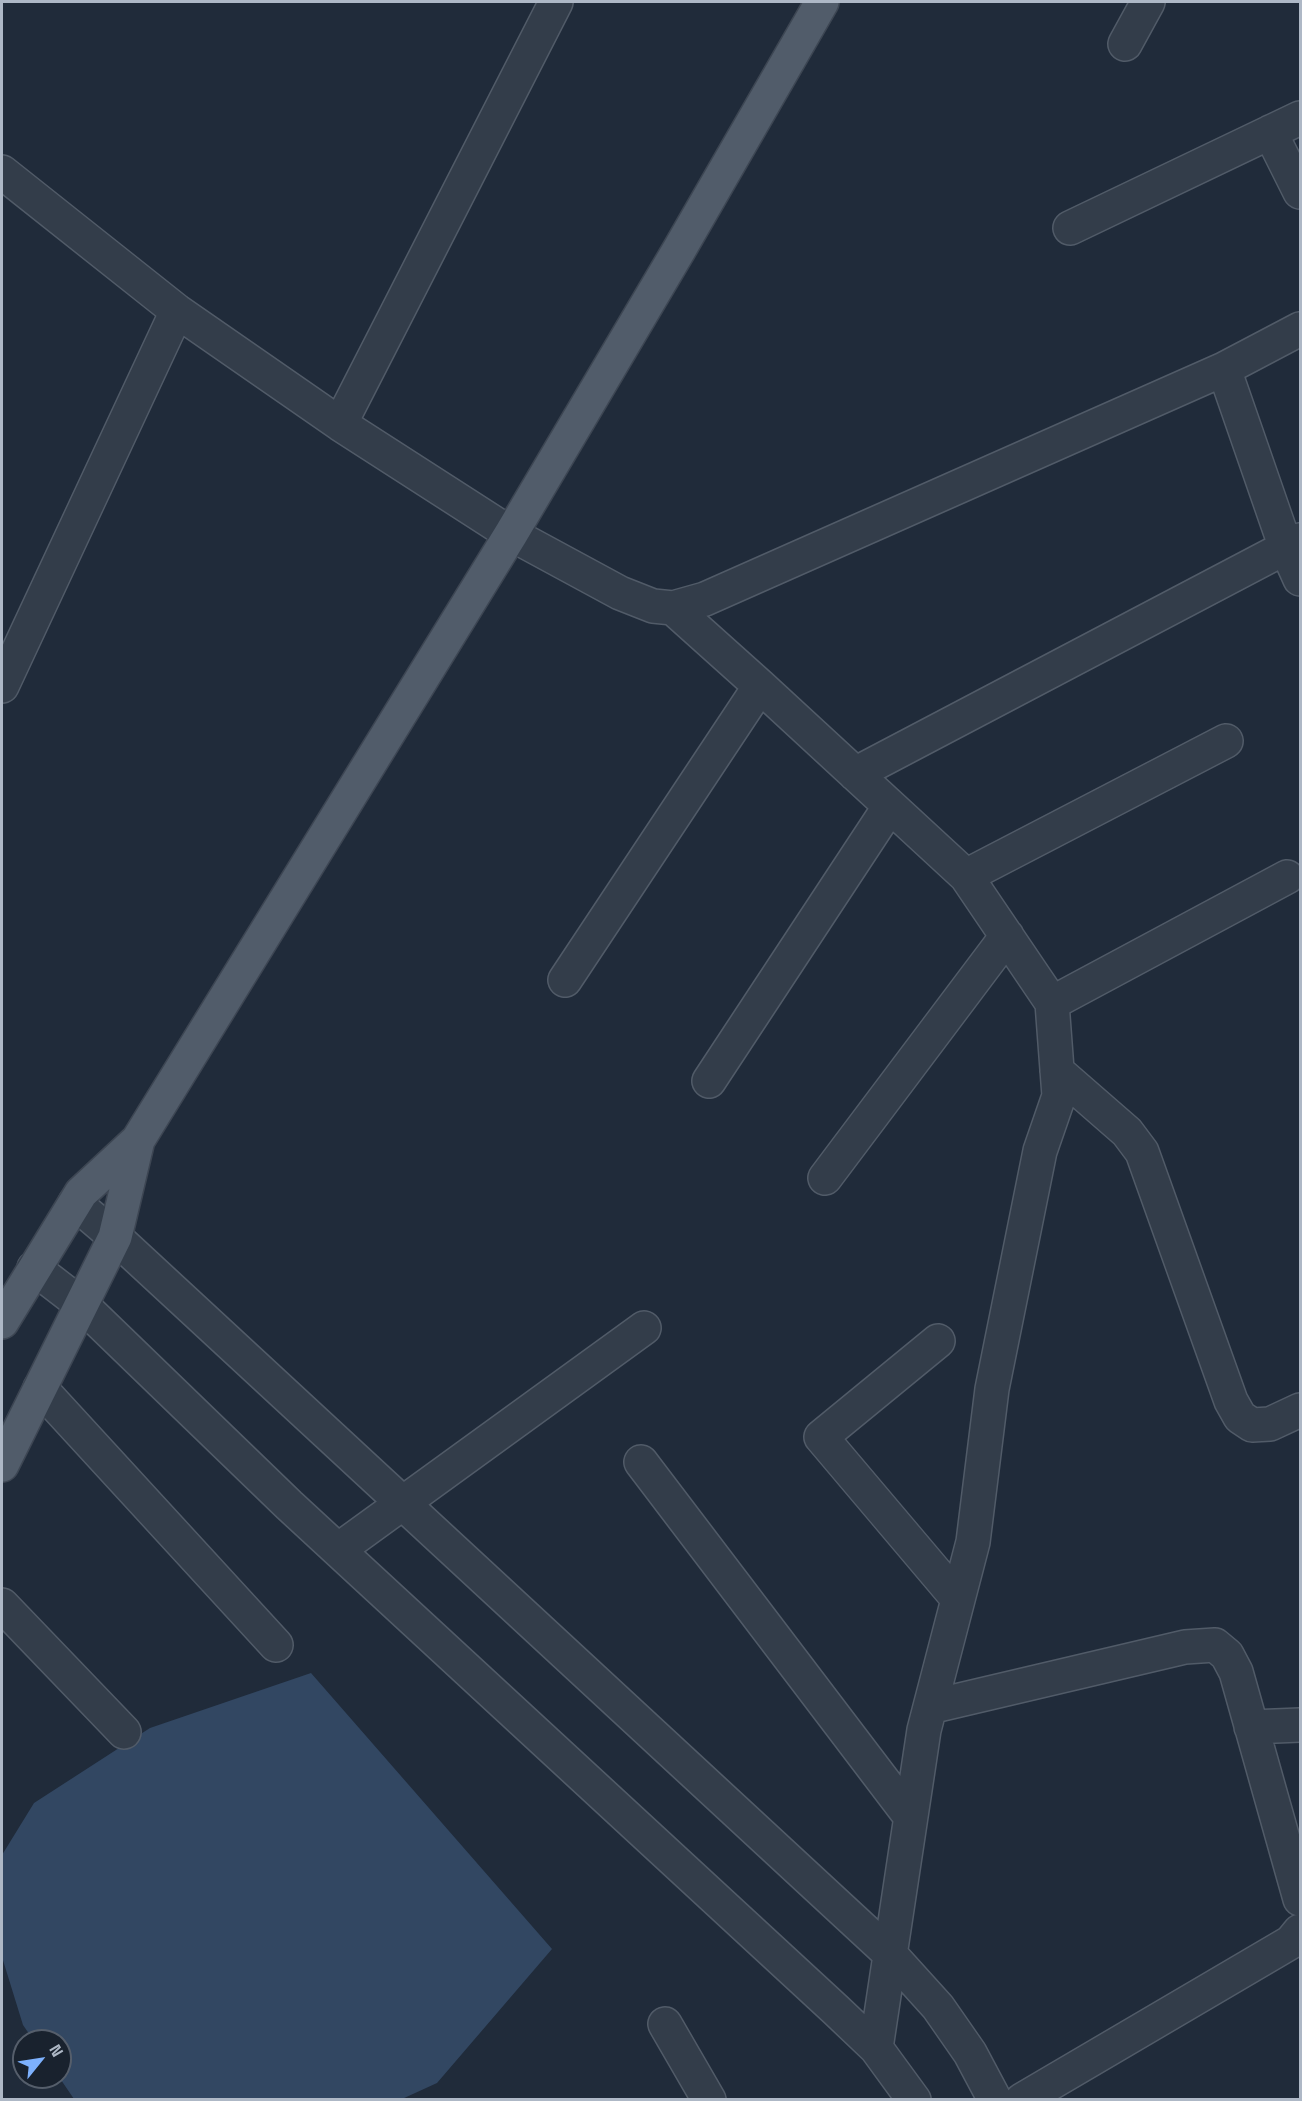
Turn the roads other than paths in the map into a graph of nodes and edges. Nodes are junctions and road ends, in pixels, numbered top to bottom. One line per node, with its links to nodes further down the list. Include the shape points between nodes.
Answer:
1 (556, 2): 13 (street)
2 (822, 2): 14 (main road)
3 (1148, 2): 4 (street)
4 (1125, 44)
5 (1300, 118): 6 (street)
6 (1270, 132): 8 (street); 9 (street)
7 (2, 172): 10 (street)
8 (1300, 192)
9 (1070, 228)
10 (177, 311): 13 (street); 18 (street)
11 (1300, 329): 12 (street)
12 (1224, 369): 15 (street); 17 (street, via 705,599)
13 (340, 424): 14 (street)
14 (511, 534): 17 (street, via 620,593 652,606); 30 (main road)
15 (1293, 544): 16 (street); 21 (street)
16 (1300, 579)
17 (673, 608): 19 (street)
18 (2, 686)
19 (760, 686): 21 (street); 26 (street)
20 (1226, 741): 23 (street)
21 (855, 774): 22 (street)
22 (890, 806): 23 (street); 29 (street)
23 (966, 876): 25 (street)
24 (1287, 877): 27 (street)
25 (1007, 936): 27 (street); 31 (street)
26 (565, 980)
27 (1052, 1003): 28 (street)
28 (1057, 1071): 40 (street, via 1128,1132 1142,1152 1240,1417 1252,1425 1270,1424); 45 (street, via 1059,1096 1037,1163 992,1389 973,1542)
29 (709, 1081)
30 (138, 1140): 32 (main road); 33 (main road)
31 (825, 1178)
32 (75, 1203): 33 (street); 34 (main road)
33 (115, 1238): 35 (main road); 43 (street)
34 (34, 1268): 35 (street); 36 (main road)
35 (82, 1305): 39 (main road); 44 (street)
36 (2, 1322)
37 (644, 1328): 43 (street)
38 (938, 1341): 45 (street, via 820,1437)
39 (40, 1388): 42 (main road); 47 (street)
40 (1300, 1410)
41 (641, 1462): 52 (street)
42 (2, 1465)
43 (402, 1503): 44 (street); 55 (street)
44 (338, 1550): 57 (street)
45 (958, 1599): 48 (street)
46 (2, 1605): 51 (street)
47 (276, 1645)
48 (930, 1707): 50 (street, via 1185,1647 1215,1646 1227,1655 1236,1672); 52 (street)
49 (1300, 1725): 50 (street)
50 (1251, 1727): 53 (street)
51 (124, 1732)
52 (910, 1816): 55 (street)
53 (1300, 1899)
54 (1300, 1931): 61 (street, via 1291,1942)
55 (890, 1954): 57 (street); 60 (street, via 938,2007)
56 (665, 2024): 58 (street)
57 (876, 2048): 59 (street)
58 (709, 2100)
59 (914, 2100)
60 (995, 2100)
61 (1022, 2100)

